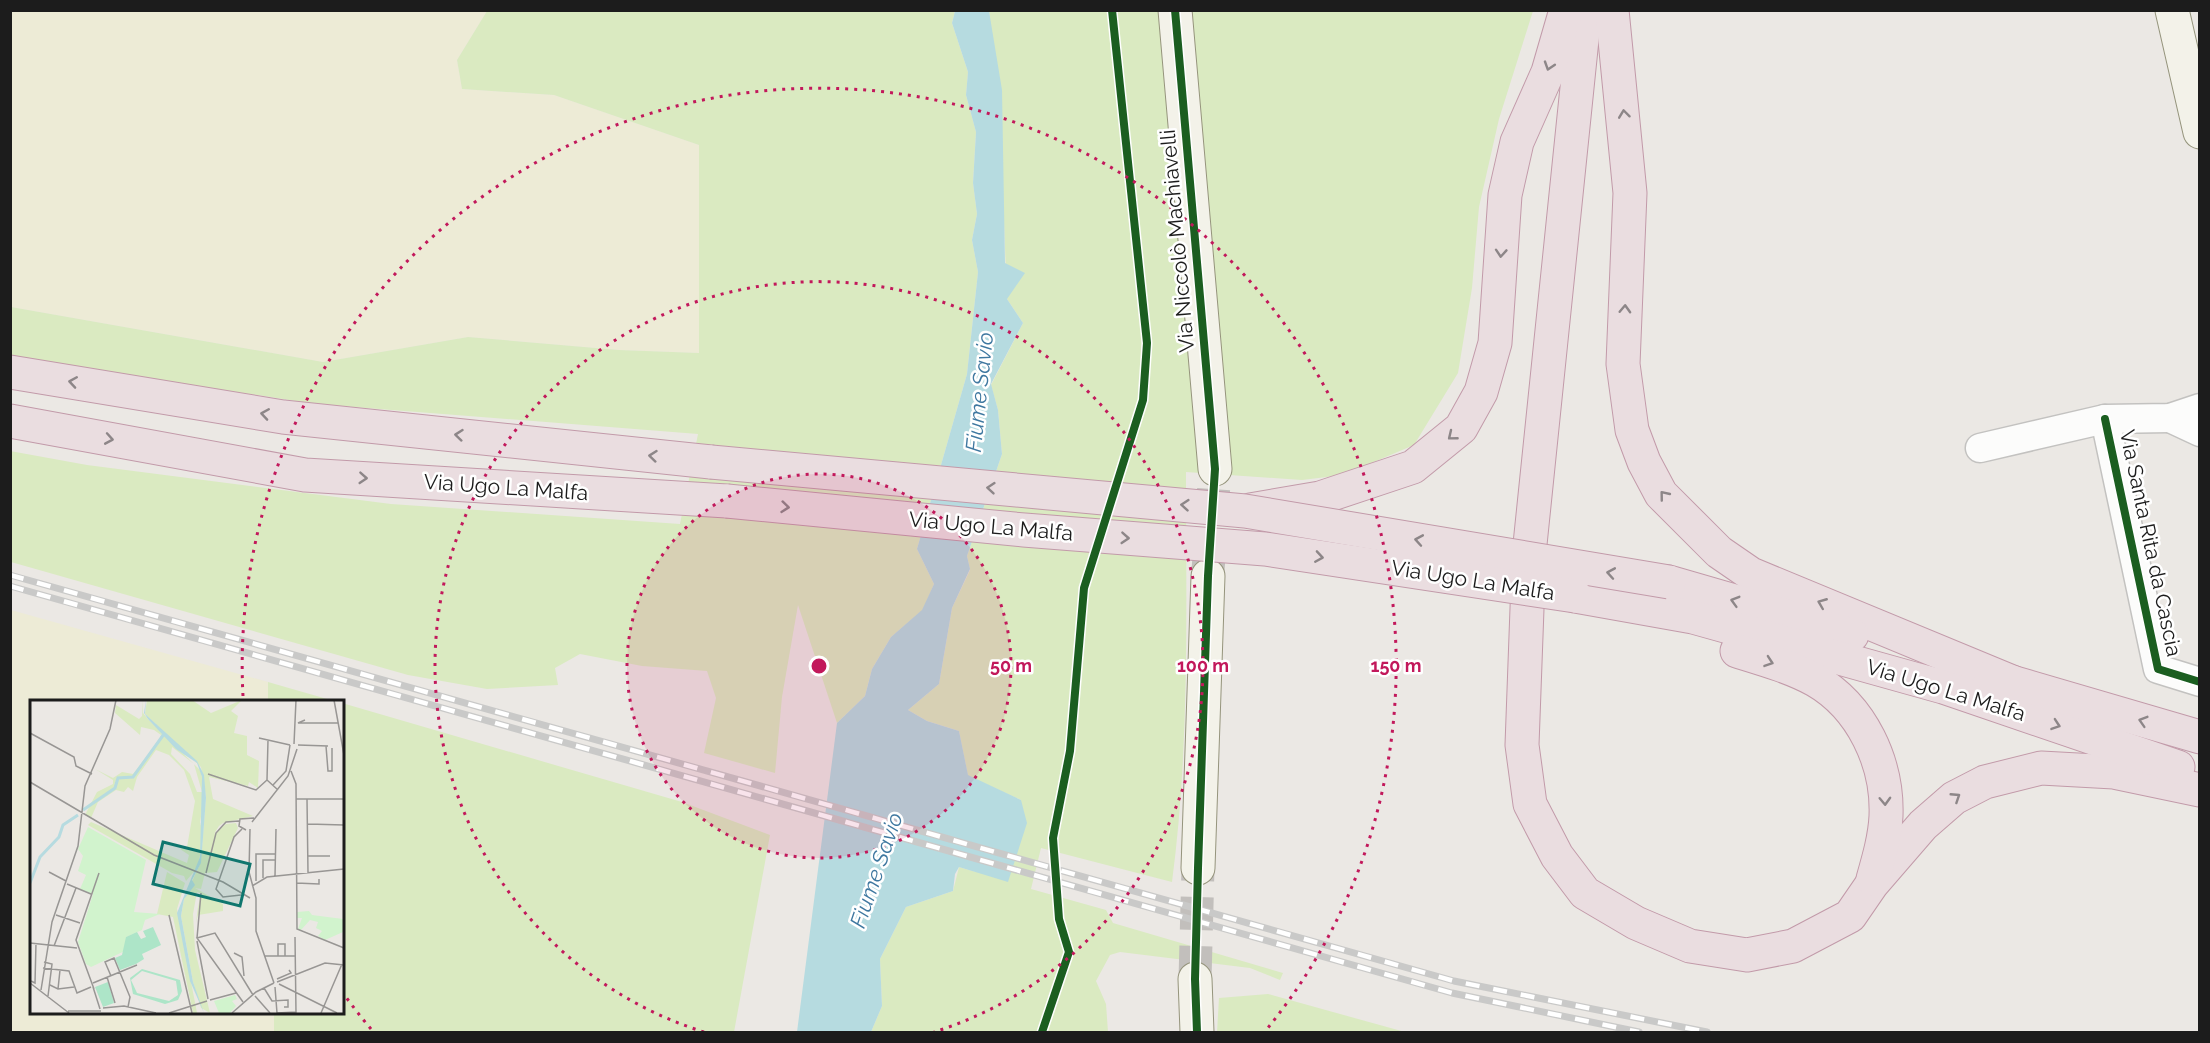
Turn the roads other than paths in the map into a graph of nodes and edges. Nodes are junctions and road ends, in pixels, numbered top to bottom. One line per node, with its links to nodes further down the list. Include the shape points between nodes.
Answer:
1 (1175, 10): 14 (street, Via Niccolò Machiavelli)
2 (1566, 10): 15 (highway, one-way to 15, via 1548,72 1517,142 1505,195 1496,343 1481,392 1461,428 1413,467 1320,498)
3 (1585, 10): 24 (highway, via 1530,554 1522,745 1530,804 1557,856 1584,893 1636,923 1690,946 1747,955 1793,946 1850,916)
4 (1612, 10): 18 (highway, one-way to 4, via 1751,574 1719,552 1661,494 1632,430 1623,364 1630,193)
5 (2172, 10): 6 (street)
6 (2199, 132)
7 (10, 372): 15 (highway, Via Ugo La Malfa, one-way to 7, bridge, via 711,462 283,417)
8 (2199, 408): 9 (street)
9 (2170, 418): 10 (street); 12 (street)
10 (2105, 419): 13 (street); 19 (street, Via Santa Rita da Cascia, via 2158,669)
11 (10, 421): 17 (highway, Via Ugo La Malfa, one-way to 17, bridge, via 305,475 727,501 1265,549)
12 (2199, 432)
13 (1980, 448)
14 (1215, 469)
15 (1245, 511): 18 (highway, Via Ugo La Malfa, one-way to 15, bridge, via 1669,582)
16 (1208, 576): 23 (street)
17 (1575, 596): 21 (highway, Via Ugo La Malfa, one-way to 21, via 1693,617 1943,687); 24 (highway, one-way to 24, via 1778,665 1816,681 1855,713 1875,751 1885,783 1886,816)
18 (2012, 682): 20 (highway, Via Ugo La Malfa, one-way to 18)
19 (2199, 682)
20 (2199, 737)
21 (2199, 775)
22 (2199, 790): 24 (highway, one-way to 22, via 1923,825 1954,798 1985,782 2041,768 2114,772)
23 (1198, 868)
24 (1872, 884)
25 (1195, 979): 26 (street)
26 (1197, 1032)

